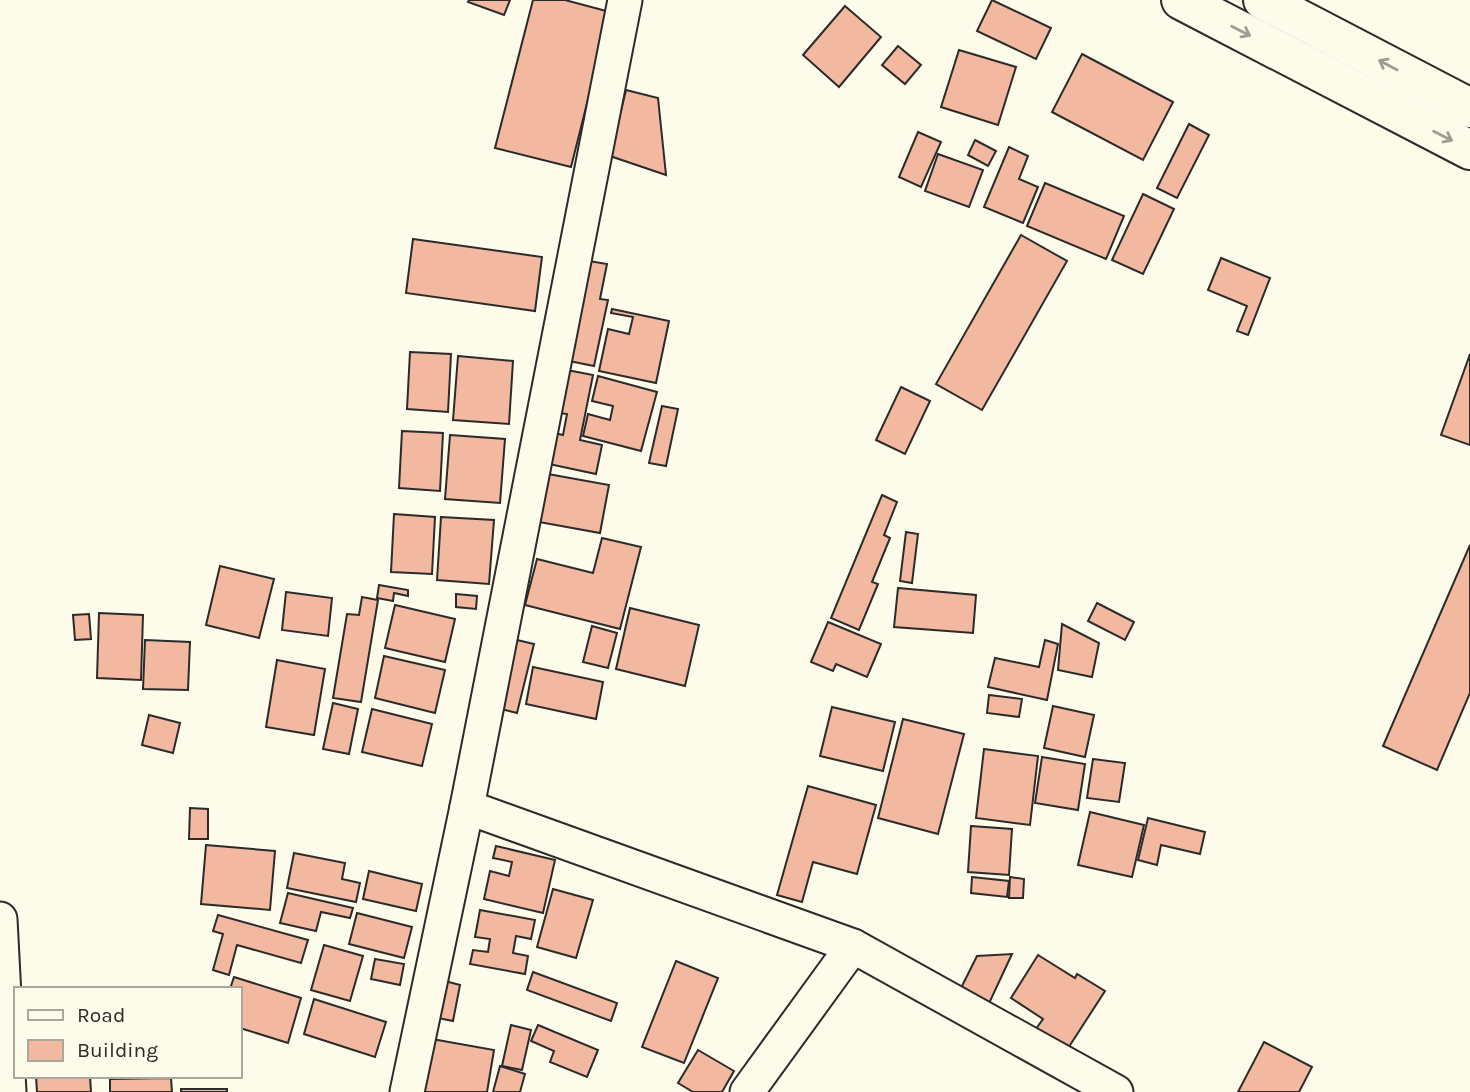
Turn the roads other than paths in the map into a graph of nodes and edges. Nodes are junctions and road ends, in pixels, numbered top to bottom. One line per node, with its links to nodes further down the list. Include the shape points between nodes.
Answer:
1 (625, 0): 6 (street)
2 (1181, 0): 5 (highway, one-way to 5)
3 (1263, 0): 4 (highway, one-way to 3)
4 (1470, 108)
5 (1470, 150)
6 (467, 807): 8 (street); 10 (street)
7 (0, 919): 9 (street)
8 (853, 946): 11 (street); 12 (street)
9 (9, 1092)
10 (407, 1092)
11 (747, 1092)
12 (1116, 1092)

